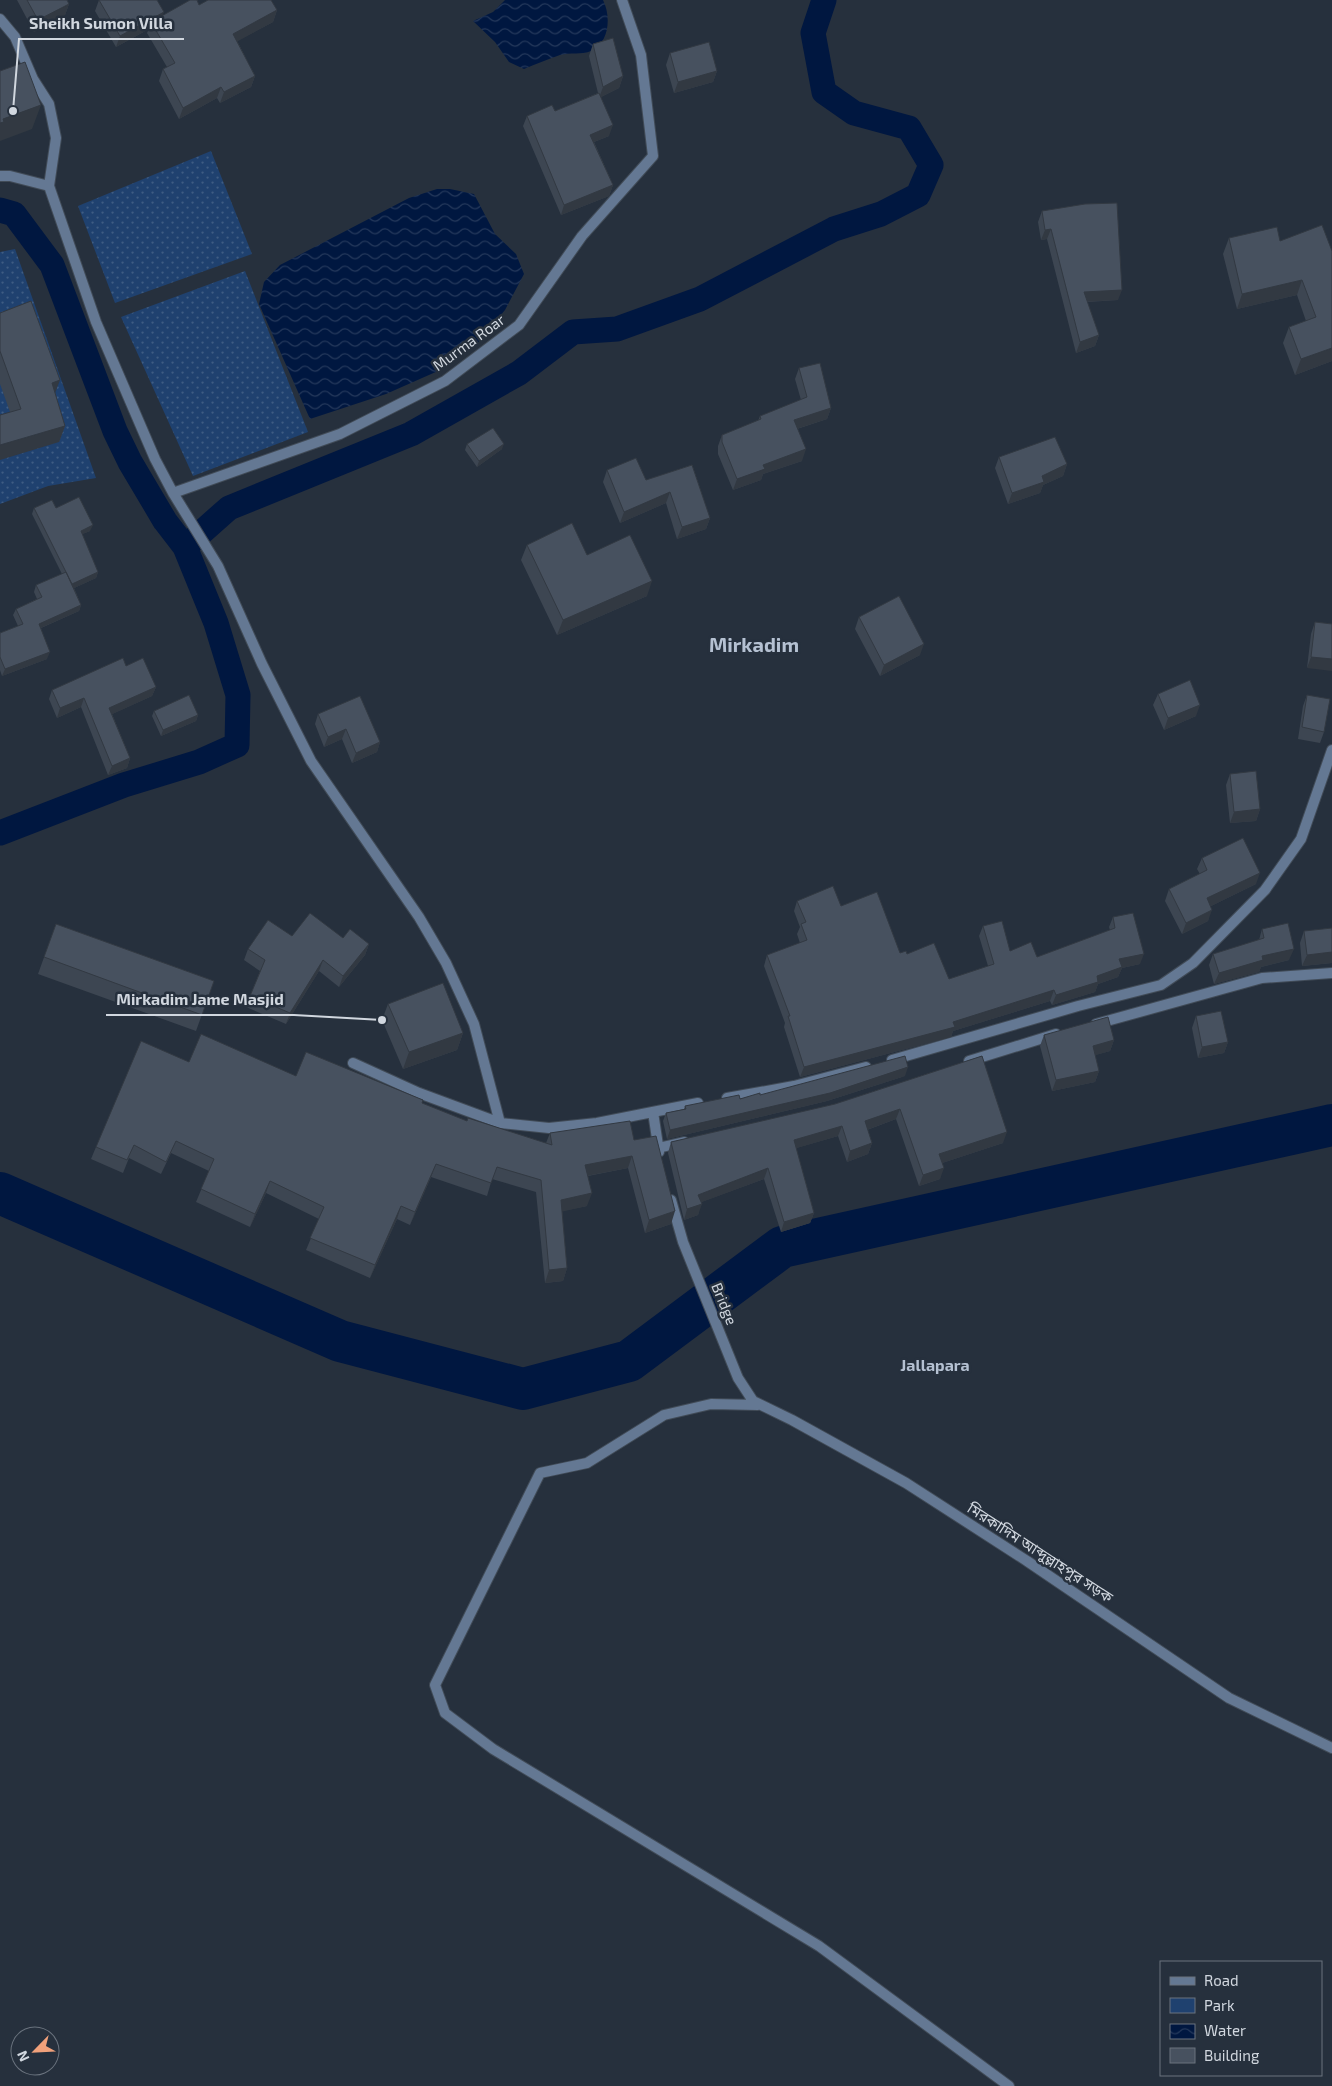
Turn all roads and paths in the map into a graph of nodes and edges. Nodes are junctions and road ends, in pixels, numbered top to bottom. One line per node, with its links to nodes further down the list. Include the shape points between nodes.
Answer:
1 (622, 0): 5 (street, Murma Roar, via 641,55 653,156 582,236 519,325 444,381 340,434)
2 (0, 19): 4 (street, via 15,37 49,104 56,138)
3 (0, 176): 4 (street)
4 (49, 186): 5 (street, via 96,322)
5 (173, 493): 13 (street, via 218,566 311,761 446,963 474,1024)
6 (1332, 750): 12 (street, via 1301,839 1265,890 1193,963 1161,985 794,1086)
7 (1332, 973): 8 (street, via 1262,978)
8 (1085, 1027)
9 (1068, 1031): 11 (street)
10 (353, 1063): 13 (street, via 419,1093)
11 (956, 1065)
12 (653, 1112): 13 (street, via 597,1124 549,1128); 15 (street)
13 (500, 1123)
14 (696, 1139): 15 (street)
15 (658, 1148): 16 (street)
16 (662, 1164)
17 (667, 1188): 18 (street, Bridge, via 683,1242)
18 (738, 1378): 19 (street, মিরকাদিম আব্দুল্লাহপুর সড়ক, via 745,1392)
19 (758, 1405): 20 (street, মিরকাদিম আব্দুল্লাহপুর সড়ক, via 792,1420 906,1483 1229,1698); 21 (street, via 711,1404 664,1414 587,1463 540,1473 435,1685 438,1700 444,1713 493,1749 819,1946)
20 (1332, 1748)
21 (1009, 2086)

